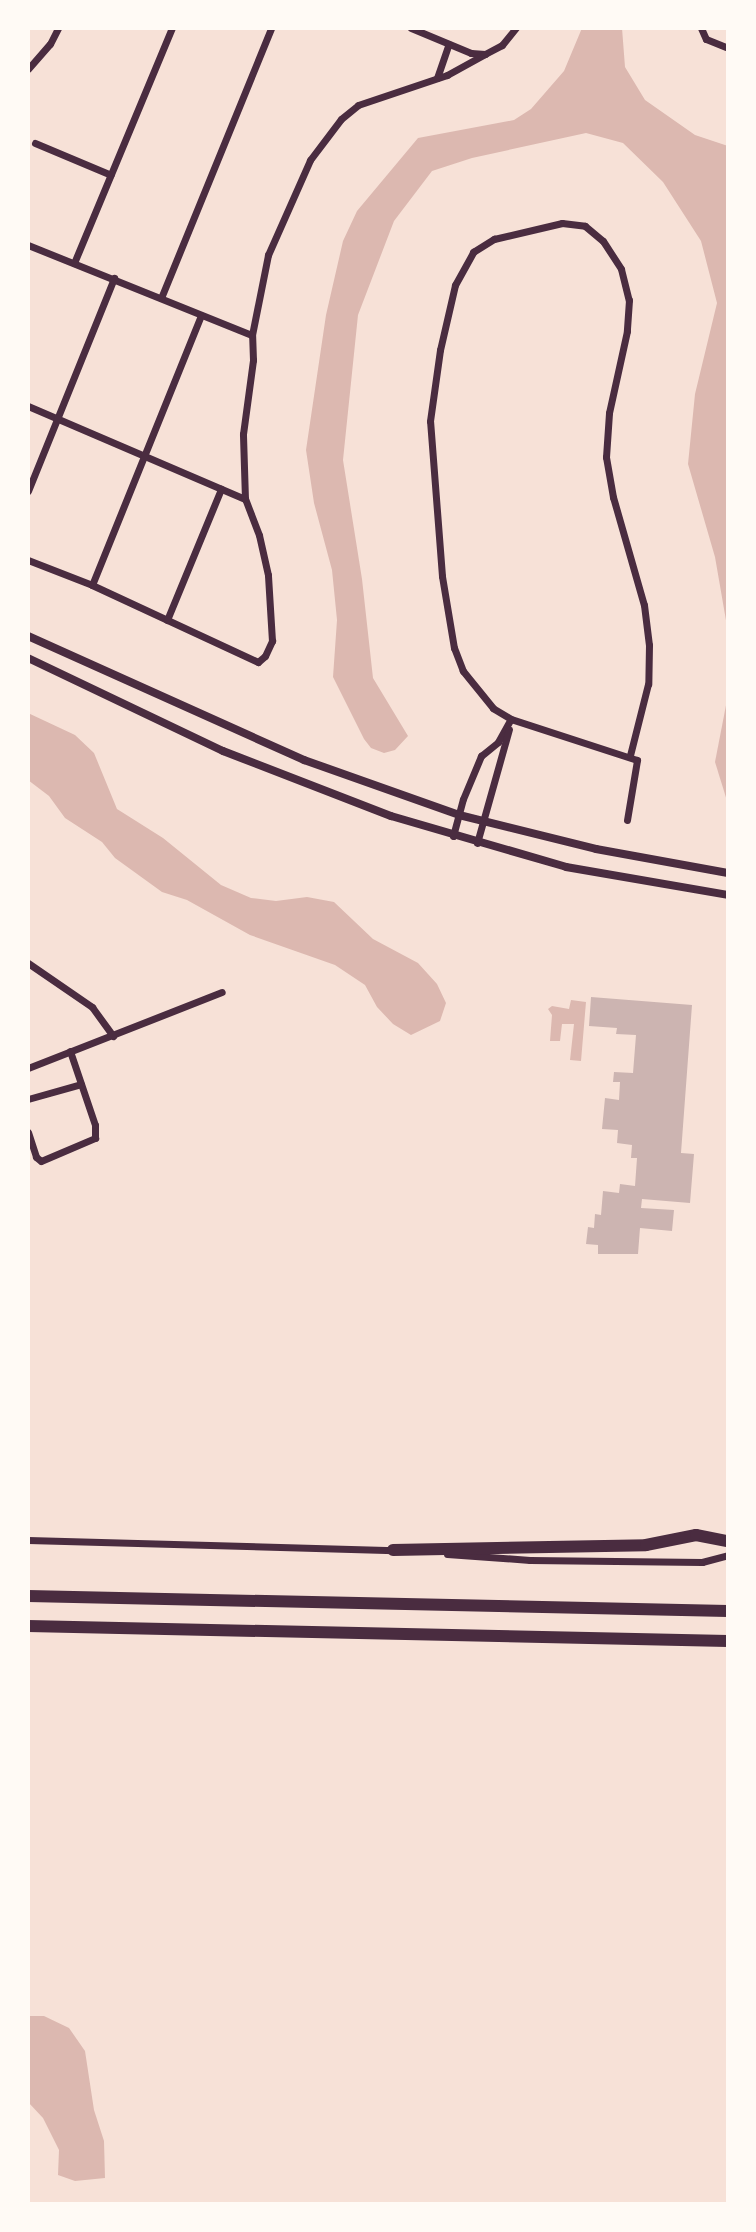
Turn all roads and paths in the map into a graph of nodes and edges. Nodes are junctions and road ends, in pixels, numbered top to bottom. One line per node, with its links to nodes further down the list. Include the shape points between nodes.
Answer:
1 (58, 28): 10 (street)
2 (172, 28): 13 (street)
3 (271, 28): 17 (street)
4 (411, 28): 7 (street)
5 (516, 28): 9 (street, via 502,45)
6 (701, 28): 8 (street, via 706,39)
7 (449, 44): 9 (street); 11 (street)
8 (728, 48)
9 (485, 54): 11 (street)
10 (28, 69)
11 (437, 78): 19 (street, via 358,105 310,160 268,255)
12 (35, 143): 13 (street)
13 (111, 175): 15 (street)
14 (28, 245): 15 (street)
15 (74, 263): 16 (street)
16 (114, 278): 17 (street); 21 (street)
17 (161, 298): 18 (street)
18 (201, 315): 19 (street); 22 (street)
19 (252, 335): 25 (street, via 243,434)
20 (28, 406): 21 (street)
21 (58, 419): 22 (street); 24 (street)
22 (146, 456): 23 (street); 27 (street)
23 (221, 489): 25 (street); 28 (street)
24 (28, 491)
25 (245, 499): 28 (street, via 268,575 272,641 265,656 258,662)
26 (28, 560): 27 (street)
27 (92, 585): 28 (street)
28 (167, 620)
29 (28, 636): 33 (street, via 304,760)
30 (28, 658): 36 (street, via 223,751)
31 (511, 719): 32 (street); 32 (street, via 493,708 473,684 454,648 442,576 430,421 455,285 473,252 494,239 562,223 585,226 603,241 621,269 629,300 606,457 644,605 649,645 648,684); 33 (street, via 498,742 481,756); 35 (street)
32 (630, 755): 34 (street, via 637,760 637,769)
33 (459, 815): 35 (street); 36 (street)
34 (627, 820)
35 (482, 822): 37 (street); 38 (street)
36 (453, 836): 37 (street)
37 (477, 843): 39 (street, via 566,867)
38 (728, 873)
39 (728, 895)
40 (28, 963): 42 (street, via 92,1007)
41 (222, 992): 42 (street)
42 (113, 1036): 43 (street)
43 (70, 1051): 44 (street); 45 (street)
44 (28, 1068)
45 (81, 1084): 46 (street); 47 (street, via 95,1138 41,1161)
46 (28, 1099)
47 (28, 1132)
48 (28, 1540): 50 (street)
49 (728, 1541): 50 (highway, via 696,1535 646,1545)
50 (393, 1550): 51 (street, via 530,1560)
51 (728, 1555)
52 (28, 1596): 53 (highway)
53 (728, 1611)
54 (28, 1626): 55 (highway)
55 (728, 1641)

